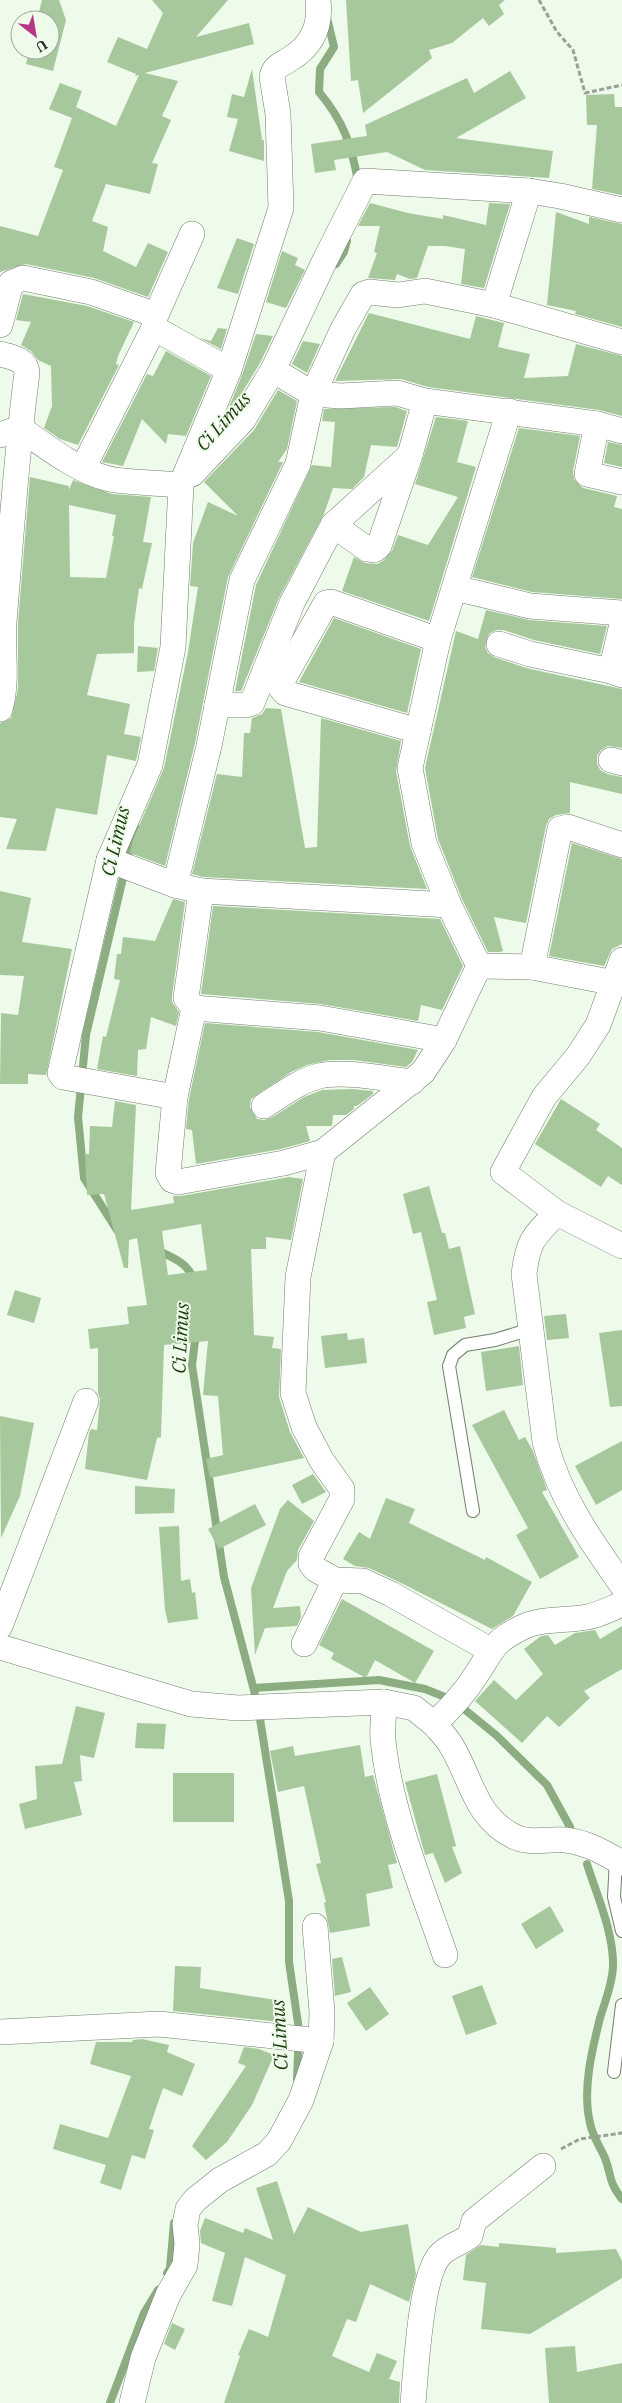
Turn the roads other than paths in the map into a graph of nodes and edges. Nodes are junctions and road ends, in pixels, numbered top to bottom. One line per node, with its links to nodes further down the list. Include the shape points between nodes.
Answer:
1 (318, 0): 10 (street, via 320,16 314,35 292,58 273,71 281,208)
2 (529, 191): 3 (street); 5 (street); 11 (street, via 365,181)
3 (622, 210)
4 (192, 234): 6 (street)
5 (494, 305): 8 (street); 12 (street, via 425,291 398,295 363,294)
6 (155, 322): 7 (street, via 91,292 23,278 10,283); 10 (street); 19 (street)
7 (0, 325)
8 (622, 342)
9 (0, 354): 17 (street, via 21,360 27,366)
10 (229, 370): 21 (street)
11 (273, 370): 12 (street); 21 (street, via 243,420)
12 (313, 394): 13 (street, via 397,393); 29 (street, via 298,464 242,580)
13 (425, 401): 14 (street); 18 (street)
14 (509, 411): 15 (street); 23 (street)
15 (597, 424): 16 (street); 20 (street, via 587,474)
16 (622, 431)
17 (10, 432): 19 (street); 30 (street, via 3,697)
18 (410, 455): 22 (street); 22 (street, via 379,546 374,550 367,549)
19 (84, 468): 21 (street, via 114,480)
20 (622, 482)
21 (181, 485): 33 (street, via 173,647 150,765)
22 (332, 525): 29 (street, via 292,603 252,703)
23 (455, 588): 24 (street, via 530,606); 26 (street)
24 (622, 613)
25 (622, 624): 28 (street)
26 (438, 640): 31 (street); 31 (street, via 331,602 326,603 282,681 284,693)
27 (499, 644): 28 (street)
28 (616, 673)
29 (217, 705): 34 (street)
30 (0, 709)
31 (418, 731): 36 (street, via 410,768 424,843)
32 (622, 845): 39 (street, via 568,827 560,829)
33 (109, 860): 34 (street); 44 (street, via 60,1073 63,1077)
34 (175, 885): 35 (street)
35 (201, 891): 36 (street); 41 (street, via 186,998)
36 (449, 905): 38 (street)
37 (622, 960): 40 (street)
38 (479, 966): 39 (street); 42 (street)
39 (532, 967): 40 (street)
40 (614, 983): 47 (street, via 598,1025 578,1056 544,1097 503,1172)
41 (194, 1008): 42 (street, via 320,1018); 44 (street)
42 (444, 1040): 43 (street, via 423,1072)
43 (412, 1082): 45 (street, via 320,1076 303,1082); 46 (street)
44 (175, 1097): 46 (street, via 168,1173 172,1180 178,1182 284,1163)
45 (264, 1106)
46 (323, 1152): 52 (street, via 298,1277 292,1393 304,1427 342,1489 342,1499 311,1557 315,1569)
47 (556, 1213): 48 (street); 49 (street, via 532,1238 526,1254 524,1274)
48 (622, 1246)
49 (531, 1329): 51 (lane, via 465,1346 453,1354 449,1366); 53 (street, via 545,1442 552,1468 564,1496)
50 (86, 1401): 55 (street)
51 (473, 1511)
52 (335, 1580): 56 (street); 58 (street, via 363,1581)
53 (622, 1585)
54 (622, 1604): 58 (street, via 593,1616 524,1626)
55 (0, 1626)
56 (304, 1644)
57 (0, 1647): 59 (street, via 191,1704 238,1708)
58 (490, 1650): 60 (street, via 475,1678)
59 (384, 1702): 60 (street, via 414,1708); 64 (street, via 383,1739 390,1782)
60 (434, 1724): 61 (street, via 452,1745 470,1788 490,1818 513,1836 535,1842 564,1840 594,1846)
61 (619, 1861): 63 (lane, via 614,1897)
62 (315, 1926): 67 (street, via 322,2012)
63 (622, 1931)
64 (445, 1955)
65 (622, 2006): 68 (lane)
66 (0, 2032): 67 (street, via 159,2024)
67 (321, 2041): 70 (street, via 301,2100 279,2141 258,2161 220,2180 194,2200 188,2209 185,2265 168,2295 143,2358)
68 (614, 2072)
69 (543, 2166): 71 (street, via 488,2208 474,2221 470,2236 434,2262 426,2286)
70 (132, 2403)
71 (413, 2403)

